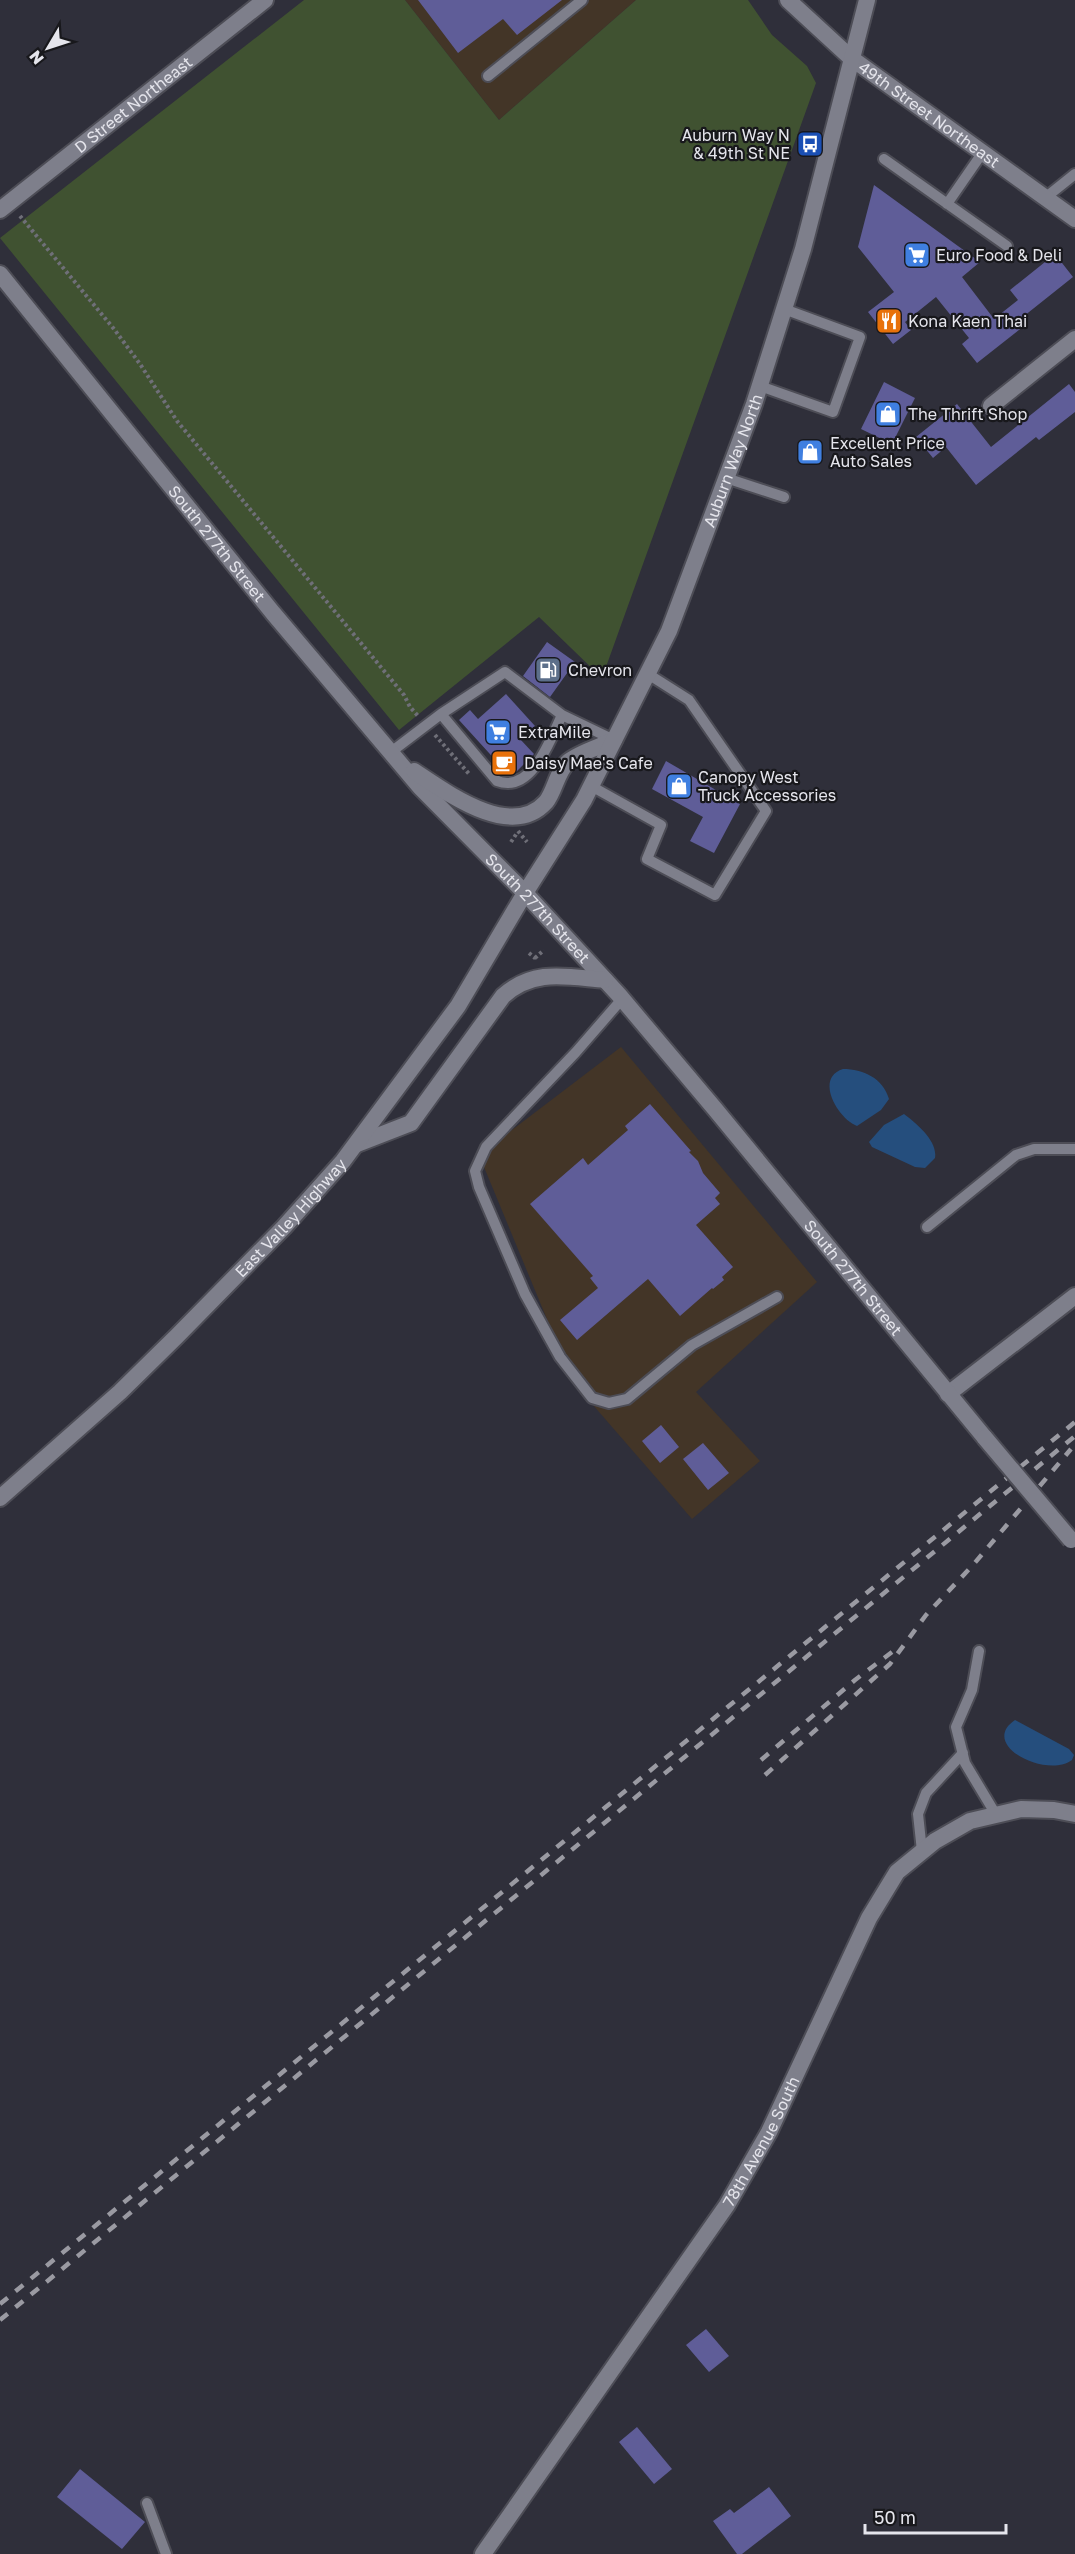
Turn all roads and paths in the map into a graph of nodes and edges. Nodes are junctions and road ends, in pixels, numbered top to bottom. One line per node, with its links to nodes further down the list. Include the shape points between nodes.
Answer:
1 (265, 0): 12 (main road, D Street Northeast)
2 (582, 0): 6 (lane)
3 (788, 0): 5 (main road, 49th Street Northeast)
4 (867, 0): 5 (main road, Auburn Way North)
5 (851, 58): 7 (main road, 49th Street Northeast); 16 (main road, Auburn Way North)
6 (488, 76)
7 (983, 152): 10 (main road, 49th Street Northeast); 11 (lane)
8 (884, 159): 11 (lane)
9 (1075, 174): 10 (lane)
10 (1045, 198): 13 (main road, 49th Street Northeast)
11 (947, 204): 14 (lane)
12 (4, 207): 25 (path, via 114,329 177,421)
13 (1075, 219)
14 (1007, 246)
15 (0, 274): 27 (main road, South 277th Street, via 273,613)
16 (784, 309): 18 (main road, Auburn Way North); 18 (lane, via 860,337 833,412)
17 (1075, 339): 19 (main road)
18 (760, 386): 20 (main road, Auburn Way North)
19 (991, 406)
20 (726, 478): 21 (lane); 22 (main road, Auburn Way North, via 669,631)
21 (784, 497)
22 (648, 674): 26 (main road, Auburn Way North); 29 (lane, via 689,700 766,811 715,895 647,859 661,825)
23 (441, 714): 24 (lane, via 505,672); 24 (lane, via 496,781 504,783 513,783 532,770); 25 (lane)
24 (562, 715): 26 (lane)
25 (426, 725): 27 (lane); 28 (path)
26 (614, 740): 27 (main road, via 568,762 546,801 530,814 516,817 485,812 457,799); 29 (main road, Auburn Way North)
27 (394, 756): 32 (main road, South 277th Street)
28 (473, 778)
29 (591, 786): 32 (main road, Auburn Way North)
30 (518, 831): 31 (path)
31 (511, 842)
32 (525, 892): 35 (main road, South 277th Street); 37 (main road, East Valley Highway, via 458,1006)
33 (544, 950): 34 (path, via 535,958)
34 (528, 953)
35 (605, 980): 36 (main road, South 277th Street); 37 (main road, via 539,977 514,986 411,1124)
36 (622, 999): 41 (lane, via 486,1147 475,1171 525,1294 577,1381 592,1398 609,1403 627,1398 692,1345); 42 (main road, South 277th Street)
37 (356, 1144): 43 (main road, East Valley Highway, via 284,1227 201,1312 120,1392)
38 (1075, 1149): 39 (lane, via 1034,1149 1016,1155)
39 (927, 1227)
40 (1075, 1296): 42 (main road)
41 (777, 1297)
42 (948, 1394): 44 (main road, South 277th Street, bridge)
43 (0, 1498)
44 (1073, 1542)
45 (979, 1651): 46 (lane, via 972,1690 956,1727)
46 (963, 1754): 47 (lane); 49 (lane, via 926,1793 918,1814)
47 (995, 1813): 48 (main road, 78th Avenue South, via 1053,1809); 49 (main road, 78th Avenue South, via 951,1830)
48 (1075, 1814)
49 (922, 1851): 52 (main road, 78th Avenue South, via 897,1872 881,1894 769,2132 727,2205)
50 (147, 2503): 51 (lane)
51 (165, 2554)
52 (483, 2554)

